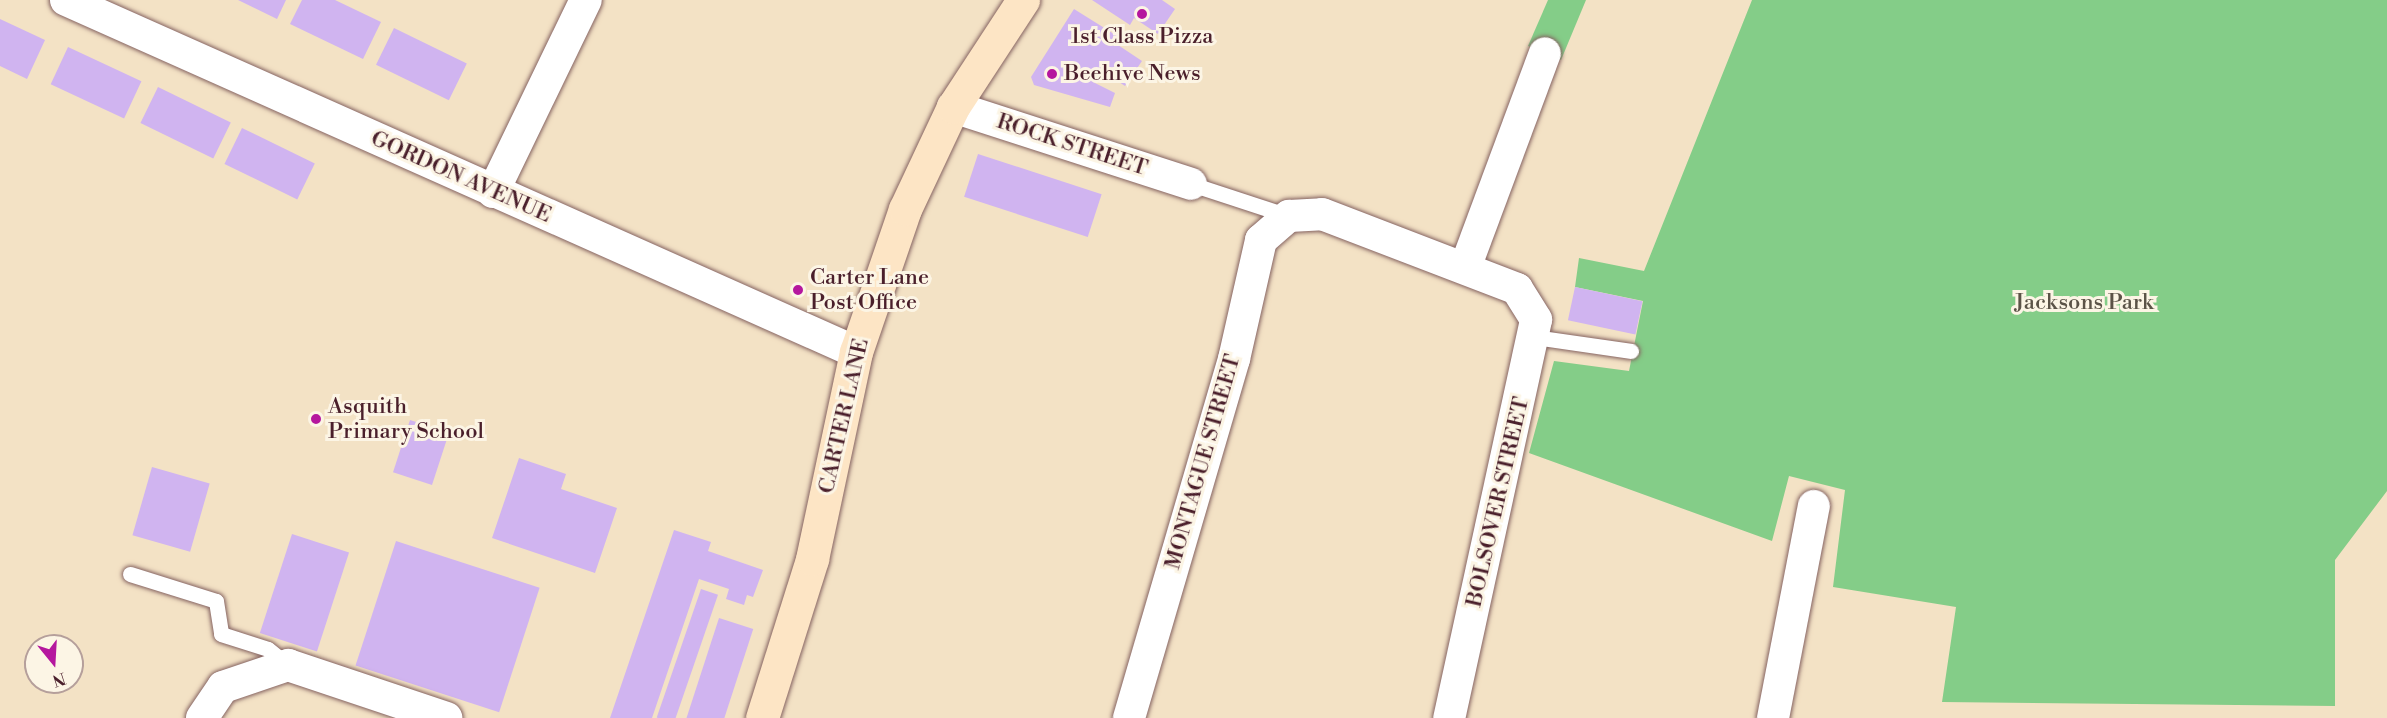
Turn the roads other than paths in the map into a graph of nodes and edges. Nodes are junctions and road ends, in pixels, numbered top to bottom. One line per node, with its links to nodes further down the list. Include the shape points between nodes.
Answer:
1 (66, 0): 7 (street, GORDON AVENUE)
2 (586, 0): 7 (street)
3 (1023, 0): 5 (main road, CARTER LANE)
4 (1545, 53): 9 (street)
5 (953, 107): 6 (street, ROCK STREET); 12 (main road, CARTER LANE, via 905,209)
6 (1191, 184): 8 (lane)
7 (493, 192): 12 (street, GORDON AVENUE)
8 (1289, 216): 9 (street, via 1322,214); 19 (street, MONTAGUE STREET, via 1261,240 1234,359)
9 (1465, 268): 10 (street, BOLSOVER STREET, via 1517,289 1536,320)
10 (1534, 337): 11 (lane); 20 (street, BOLSOVER STREET)
11 (1631, 351)
12 (856, 352): 18 (main road, CARTER LANE, via 812,559)
13 (1814, 506): 21 (street)
14 (130, 574): 15 (lane, via 216,601 221,634 268,649)
15 (288, 665): 16 (street, via 223,687); 17 (street)
16 (202, 718)
17 (446, 718)
18 (762, 718)
19 (1129, 718)
20 (1449, 718)
21 (1773, 718)

